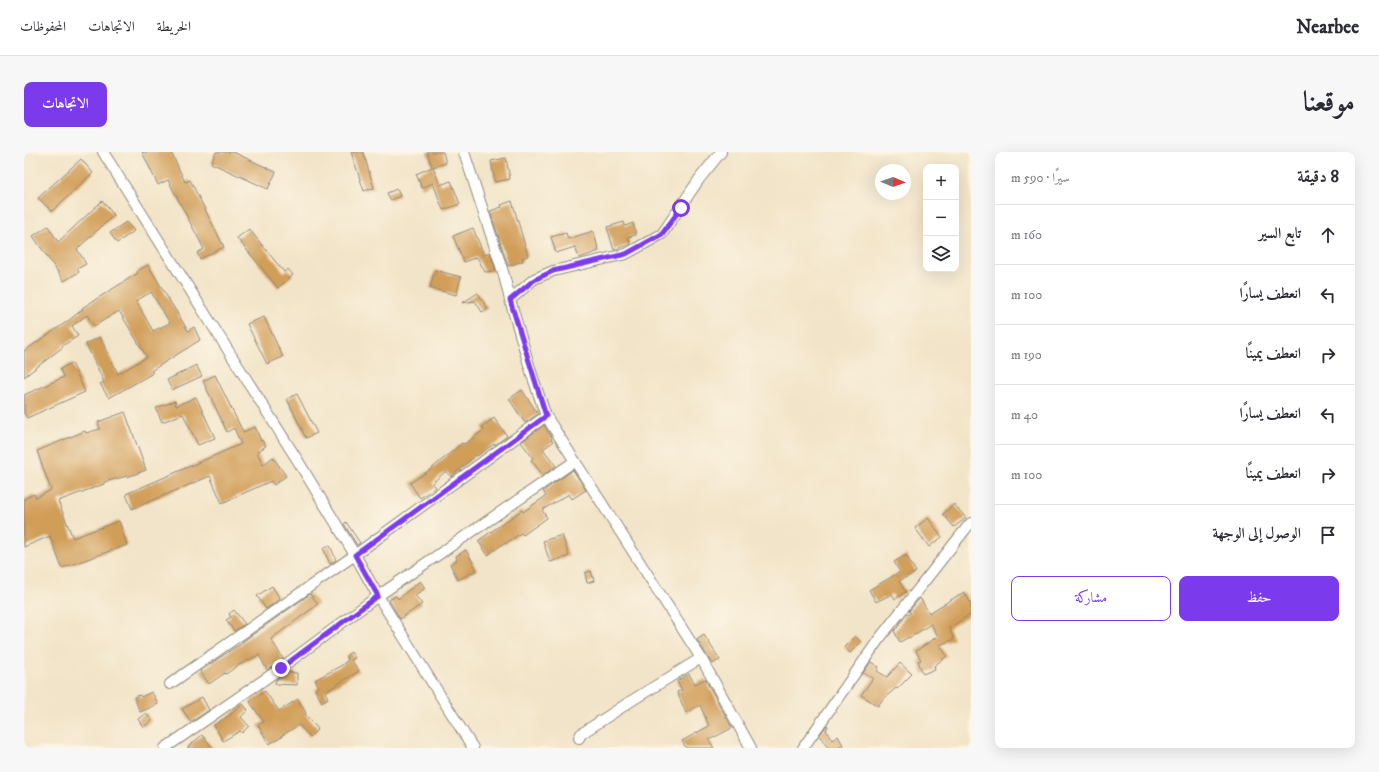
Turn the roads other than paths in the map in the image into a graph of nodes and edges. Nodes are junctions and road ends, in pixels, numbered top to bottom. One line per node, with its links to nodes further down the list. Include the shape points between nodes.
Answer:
1 (103, 152): 8 (street)
2 (464, 152): 4 (street)
3 (721, 152): 4 (street, via 662,234 626,254 553,271 534,280)
4 (510, 300): 5 (street)
5 (546, 416): 6 (street); 8 (street)
6 (575, 462): 9 (street); 10 (street)
7 (971, 523): 16 (street, via 879,639)
8 (355, 555): 9 (street); 11 (street)
9 (378, 596): 13 (street, via 281,668); 14 (street)
10 (701, 658): 12 (street, via 586,730); 15 (street)
11 (170, 684)
12 (579, 738)
13 (165, 748)
14 (473, 748)
15 (751, 748)
16 (803, 748)

